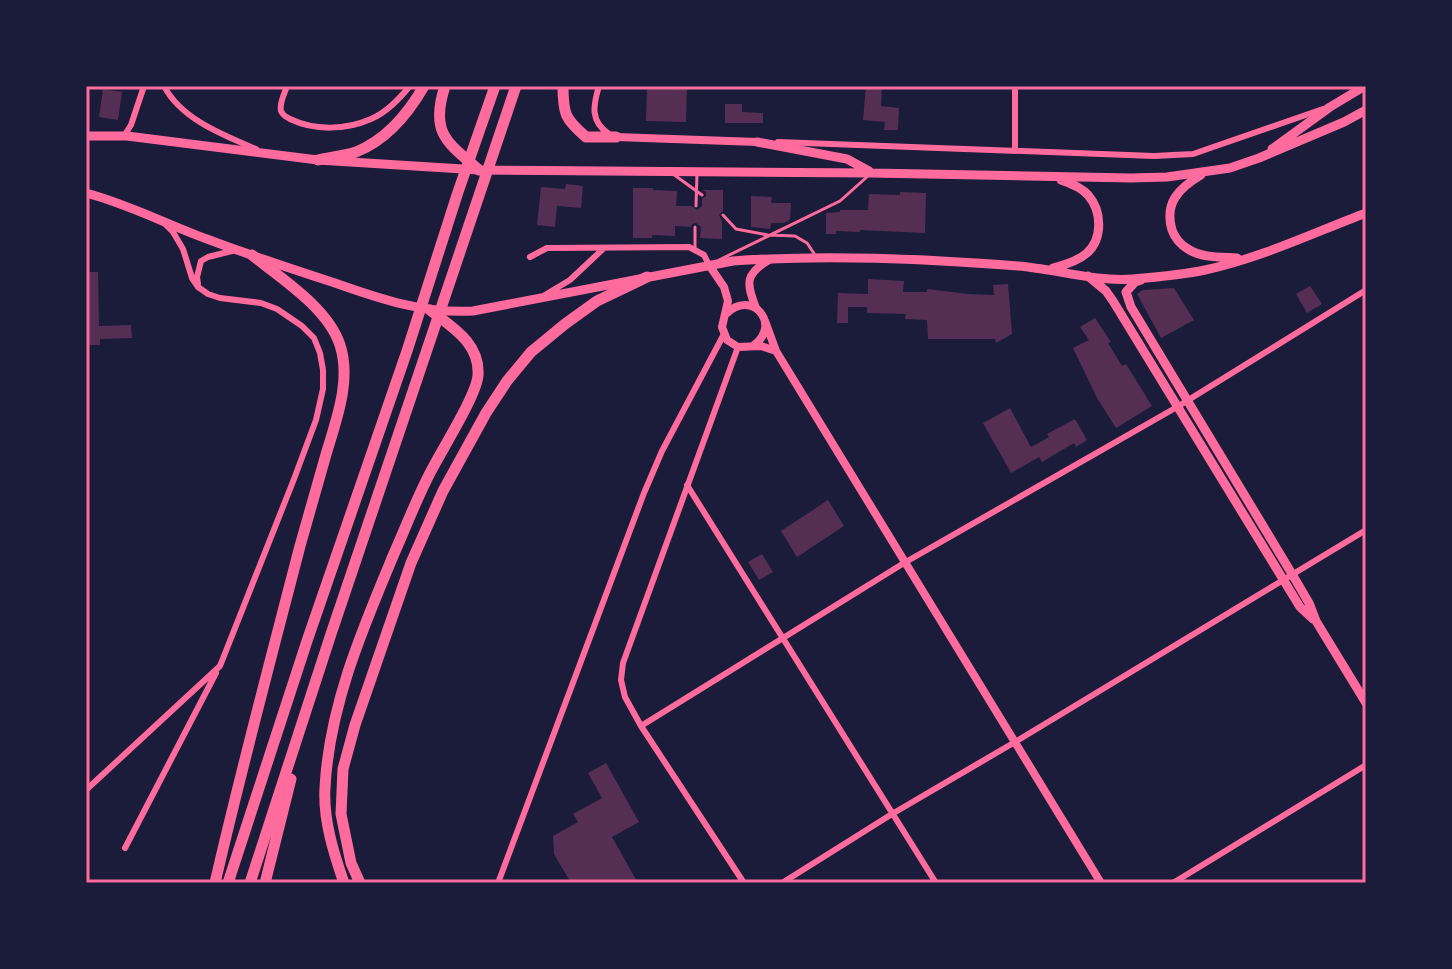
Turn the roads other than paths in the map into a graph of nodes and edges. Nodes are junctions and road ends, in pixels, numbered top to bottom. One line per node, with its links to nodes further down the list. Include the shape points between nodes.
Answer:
1 (144, 86): 16 (street, via 136,113)
2 (164, 86): 21 (street, via 193,117)
3 (287, 86): 4 (street, via 284,116 327,128 372,119)
4 (410, 86)
5 (424, 86): 23 (highway, via 382,137 355,152)
6 (445, 86): 24 (highway, via 439,124 446,140)
7 (495, 86): 82 (highway)
8 (516, 86): 71 (highway)
9 (563, 86): 17 (highway, via 568,121 586,137)
10 (599, 86): 17 (street, via 593,115)
11 (1015, 86): 20 (street)
12 (1365, 86): 13 (main road)
13 (1330, 107): 20 (street, via 1193,154); 22 (main road)
14 (1366, 110): 22 (main road)
15 (86, 136): 16 (main road)
16 (120, 136): 19 (main road); 21 (main road)
17 (616, 137): 18 (street)
18 (757, 142): 20 (street); 27 (main road, via 847,159)
19 (86, 143)
20 (1015, 149)
21 (267, 154): 23 (main road)
22 (1259, 158): 28 (main road)
23 (318, 160): 24 (main road)
24 (479, 170): 25 (main road)
25 (670, 172): 26 (main road); 31 (lane)
26 (697, 173): 27 (main road); 31 (lane)
27 (871, 173): 29 (main road); 40 (lane, via 840,201)
28 (1204, 173): 29 (main road); 48 (main road, via 1185,184 1172,202 1169,221 1175,237 1188,250)
29 (1054, 177): 50 (main road, via 1088,195 1100,225 1088,252)
30 (86, 185): 34 (main road)
31 (696, 189): 33 (lane); 35 (lane)
32 (86, 193): 34 (main road)
33 (702, 195)
34 (118, 202): 38 (main road)
35 (696, 206)
36 (1366, 213): 48 (main road)
37 (723, 215): 40 (lane, via 736,229)
38 (160, 219): 43 (main road); 54 (street, via 183,249)
39 (695, 227): 42 (lane)
40 (768, 235): 47 (lane, via 795,236); 49 (lane)
41 (604, 248): 42 (street); 45 (street, via 547,248); 56 (street, via 570,280)
42 (695, 249): 49 (street)
43 (236, 250): 44 (main road); 54 (street, via 201,261)
44 (252, 255): 58 (main road); 81 (highway, via 333,328 341,348 343,391)
45 (530, 257)
46 (771, 258): 47 (main road); 49 (main road); 57 (street, via 750,275)
47 (817, 258): 50 (main road)
48 (1245, 259): 53 (main road)
49 (709, 265): 52 (main road); 59 (street, via 724,287)
50 (1050, 269): 51 (main road)
51 (1088, 276): 53 (main road); 66 (main road, via 1106,291)
52 (647, 277): 56 (main road); 86 (highway, via 597,301 531,352 493,402 443,491 411,563 343,769 341,814)
53 (1147, 278): 65 (main road, via 1126,292)
54 (198, 287): 73 (street, via 289,316 314,338 323,370 316,420)
55 (1366, 290): 65 (street)
56 (542, 297): 58 (main road, via 473,311)
57 (757, 308): 59 (street, via 736,305); 60 (street)
58 (430, 310): 85 (highway, via 467,341 477,356 478,377 428,476 347,672 325,791 331,846)
59 (725, 314): 61 (street)
60 (765, 321): 62 (street, via 763,335); 64 (street)
61 (724, 334): 63 (street); 87 (street, via 650,479)
62 (753, 346): 63 (street); 64 (street)
63 (738, 347): 67 (street)
64 (776, 351): 69 (street)
65 (1188, 401): 66 (street); 70 (main road)
66 (1177, 407): 69 (street); 70 (main road)
67 (687, 485): 72 (street); 75 (street, via 623,663 625,697)
68 (1366, 530): 70 (street)
69 (904, 563): 72 (street); 76 (street)
70 (1288, 576): 74 (main road); 76 (street)
71 (331, 634): 83 (highway); 84 (highway)
72 (782, 637): 75 (street); 79 (street)
73 (220, 666): 78 (street); 80 (street)
74 (1366, 703)
75 (641, 726): 88 (street)
76 (1015, 742): 79 (street); 91 (street)
77 (1366, 765): 92 (street)
78 (87, 788)
79 (892, 814): 89 (street); 90 (street)
80 (125, 848)
81 (215, 883)
82 (228, 883)
83 (250, 883)
84 (265, 883)
85 (344, 883)
86 (360, 883)
87 (498, 883)
88 (744, 883)
89 (782, 883)
90 (936, 883)
91 (1101, 883)
92 (1173, 883)

